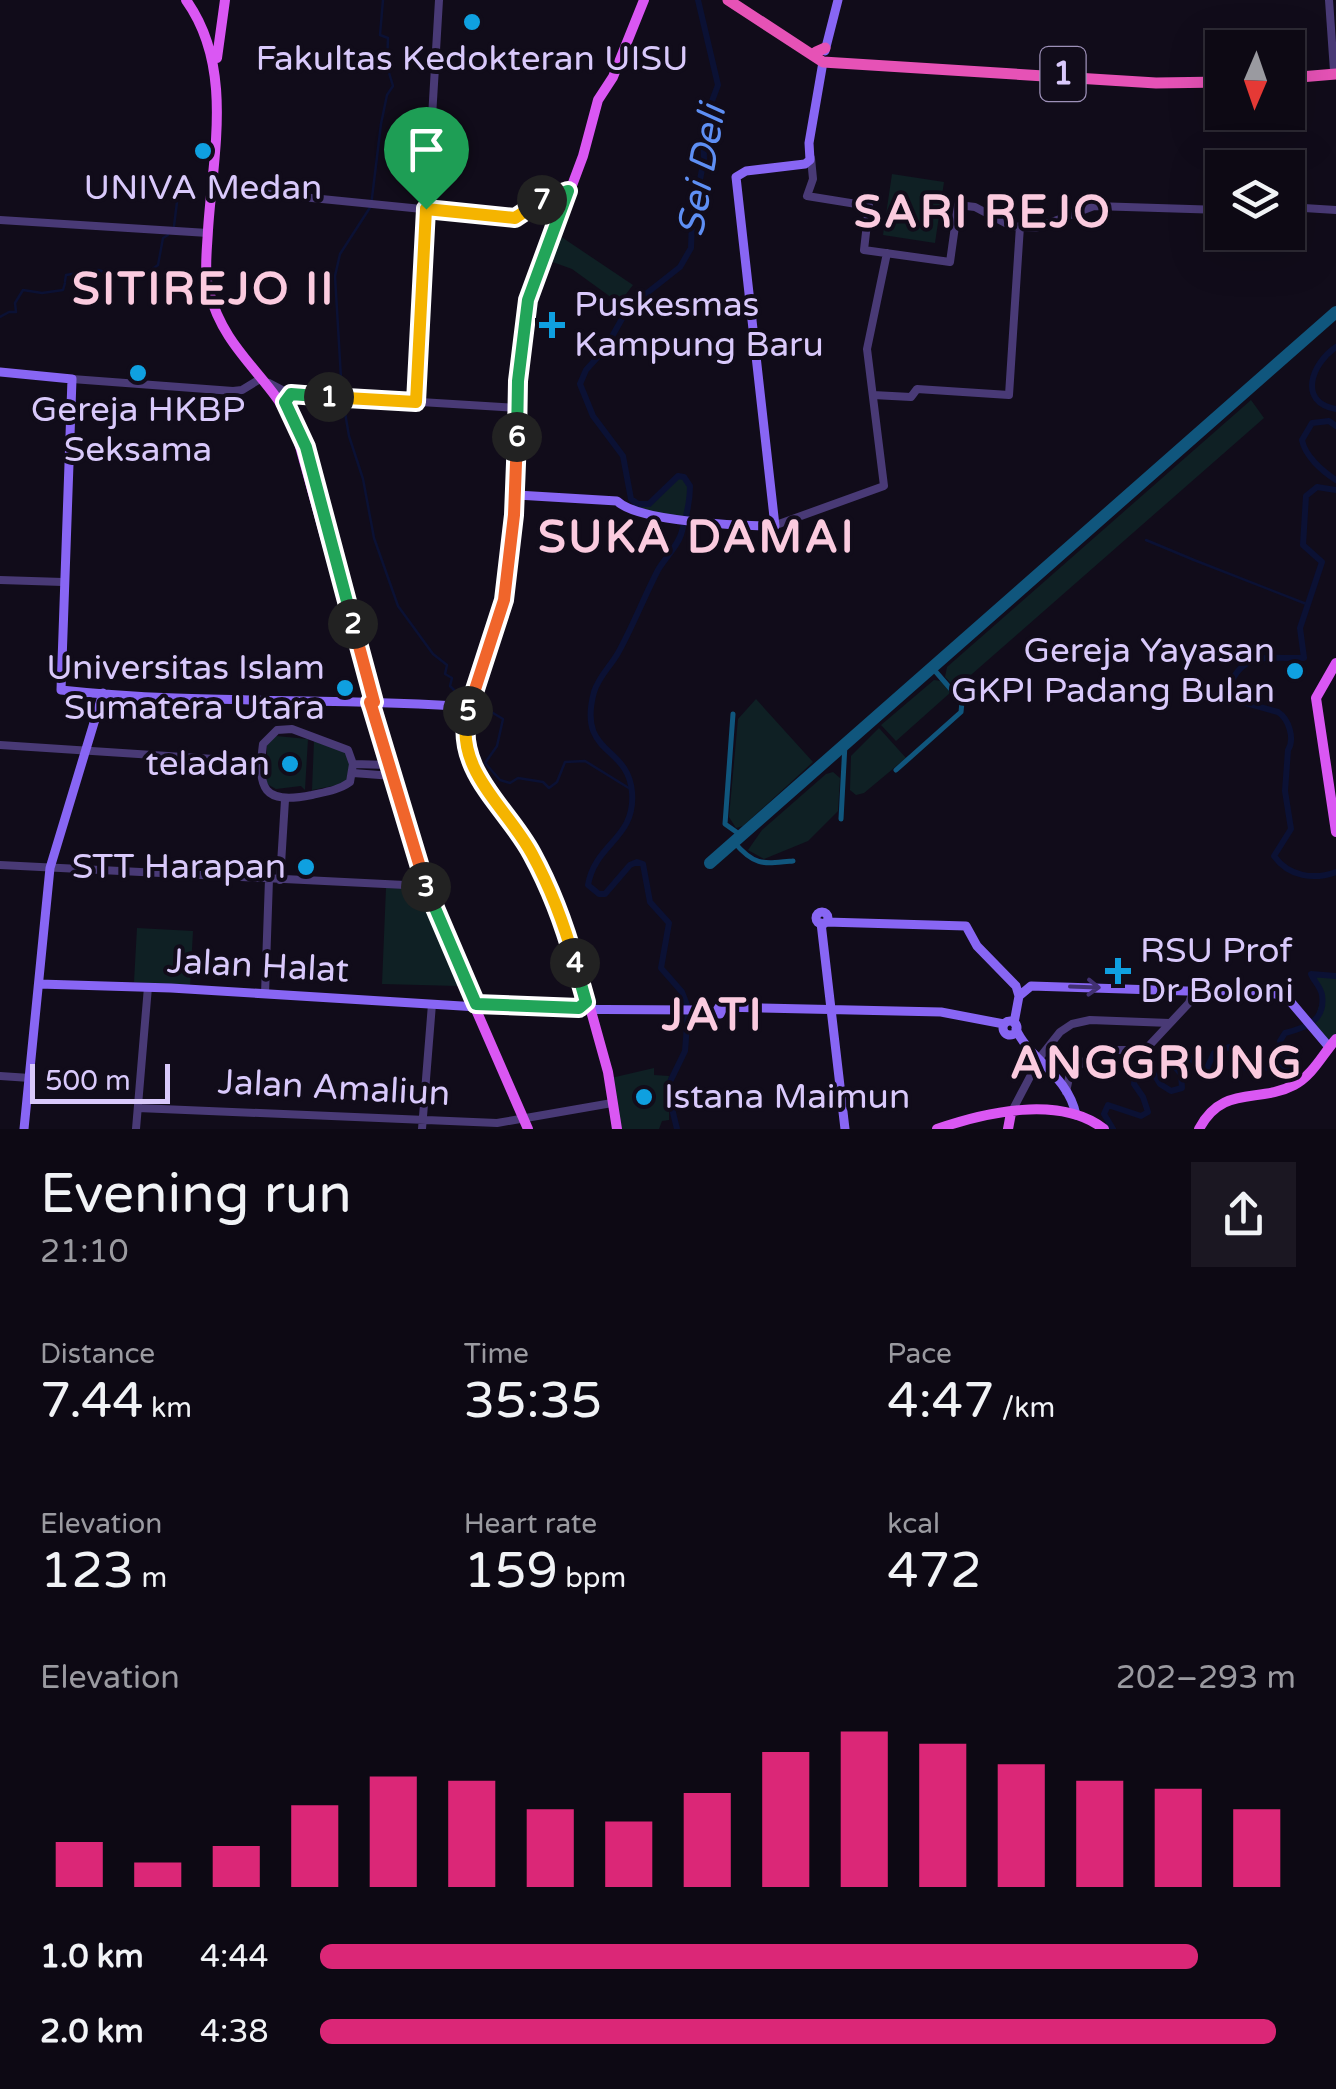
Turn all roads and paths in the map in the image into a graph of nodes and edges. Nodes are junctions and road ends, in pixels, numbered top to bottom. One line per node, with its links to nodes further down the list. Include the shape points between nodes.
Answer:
1 (188, 0): 8 (main road); 10 (main road)
2 (225, 0): 8 (main road)
3 (439, 0): 18 (street)
4 (642, 0): 16 (main road, via 598,100)
5 (838, 0): 9 (main road)
6 (1330, 0): 11 (street)
7 (739, 4): 9 (highway, 1)
8 (217, 44): 10 (main road)
9 (823, 58): 13 (highway, 1); 14 (main road)
10 (216, 60): 15 (main road)
11 (1335, 72): 12 (highway)
12 (1305, 75)
13 (1205, 80)
14 (810, 163): 24 (street, via 807,196 868,206 864,249); 34 (main road, via 746,171 736,179)
15 (213, 188): 18 (street); 23 (main road); 25 (main road)
16 (569, 191): 18 (street, via 517,218); 32 (main road, via 528,300)
17 (1305, 208): 20 (street)
18 (426, 209): 31 (street)
19 (1205, 209): 22 (street, via 1098,205 1039,227)
20 (1336, 210)
21 (0, 220): 23 (street)
22 (1020, 226): 24 (street, via 958,205 950,262); 29 (street, via 1009,395 917,388 911,398)
23 (208, 234): 25 (main road)
24 (886, 252): 29 (street, via 866,348)
25 (211, 291): 28 (main road, via 228,336)
26 (0, 372): 27 (main road)
27 (72, 379): 28 (street, via 233,392); 37 (main road)
28 (264, 381): 30 (main road); 40 (main road, via 300,443)
29 (873, 394): 34 (street, via 884,486)
30 (288, 398): 31 (street); 40 (main road)
31 (416, 402): 32 (street)
32 (519, 408): 33 (main road); 35 (main road)
33 (517, 495): 34 (main road, via 617,501 629,510 701,522); 35 (main road)
34 (776, 525)
35 (510, 553): 41 (main road, via 504,608)
36 (0, 580): 37 (street)
37 (64, 582): 39 (main road, via 60,690)
38 (1336, 666): 43 (main road, via 1316,698)
39 (103, 693): 40 (main road); 44 (main road)
40 (372, 702): 41 (main road); 47 (main road)
41 (472, 703): 65 (main road, via 473,765 533,850)
42 (0, 745): 44 (street)
43 (1324, 748): 49 (main road); 50 (main road)
44 (86, 752): 45 (street); 52 (main road)
45 (261, 762): 46 (street, via 266,738 284,729 344,747); 48 (street, via 265,790)
46 (353, 768): 47 (street); 48 (street, via 350,782 340,788)
47 (391, 770): 55 (main road)
48 (285, 800): 54 (street)
49 (1336, 824)
50 (1336, 832)
51 (0, 865): 52 (street)
52 (52, 867): 53 (street); 56 (main road)
53 (269, 880): 54 (street); 61 (street)
54 (280, 880): 55 (street)
55 (424, 886): 64 (main road)
56 (40, 982): 59 (main road, Jalan Halat); 61 (main road, Jalan Halat); 72 (main road)
57 (1014, 984): 58 (main road); 62 (main road); 66 (main road, via 966,926 824,921)
58 (1031, 986): 60 (main road, one-way to 60); 62 (main road)
59 (148, 987): 61 (main road, Jalan Halat); 74 (street)
60 (1191, 991): 67 (street); 69 (main road, via 1280,994)
61 (265, 992): 63 (main road, Jalan Halat); 64 (main road, Jalan Halat)
62 (1019, 996): 68 (main road)
63 (432, 1004): 64 (main road, Jalan Halat); 77 (street)
64 (478, 1007): 65 (main road); 78 (main road)
65 (590, 1009): 66 (main road); 73 (main road)
66 (832, 1009): 68 (main road, via 947,1014); 82 (main road)
67 (1170, 1023): 70 (street, via 1086,1020); 76 (street, via 1145,1050 1095,1052 1070,1073)
68 (1010, 1028): 70 (main road)
69 (1334, 1043): 86 (main road, via 1290,1087 1218,1105)
70 (1036, 1054): 75 (street); 76 (main road)
71 (0, 1076): 72 (street)
72 (28, 1077): 79 (main road)
73 (611, 1103): 78 (street, Jalan Amaliun); 81 (main road)
74 (138, 1108): 77 (street, Jalan Amaliun); 80 (street)
75 (1011, 1113): 76 (main road); 83 (main road); 84 (main road)
76 (1072, 1113): 85 (main road)
77 (422, 1124): 78 (street, Jalan Amaliun)
78 (527, 1124)
79 (26, 1129)
80 (136, 1129)
81 (616, 1129)
82 (846, 1129)
83 (936, 1129)
84 (1008, 1129)
85 (1102, 1129)
86 (1199, 1129)

